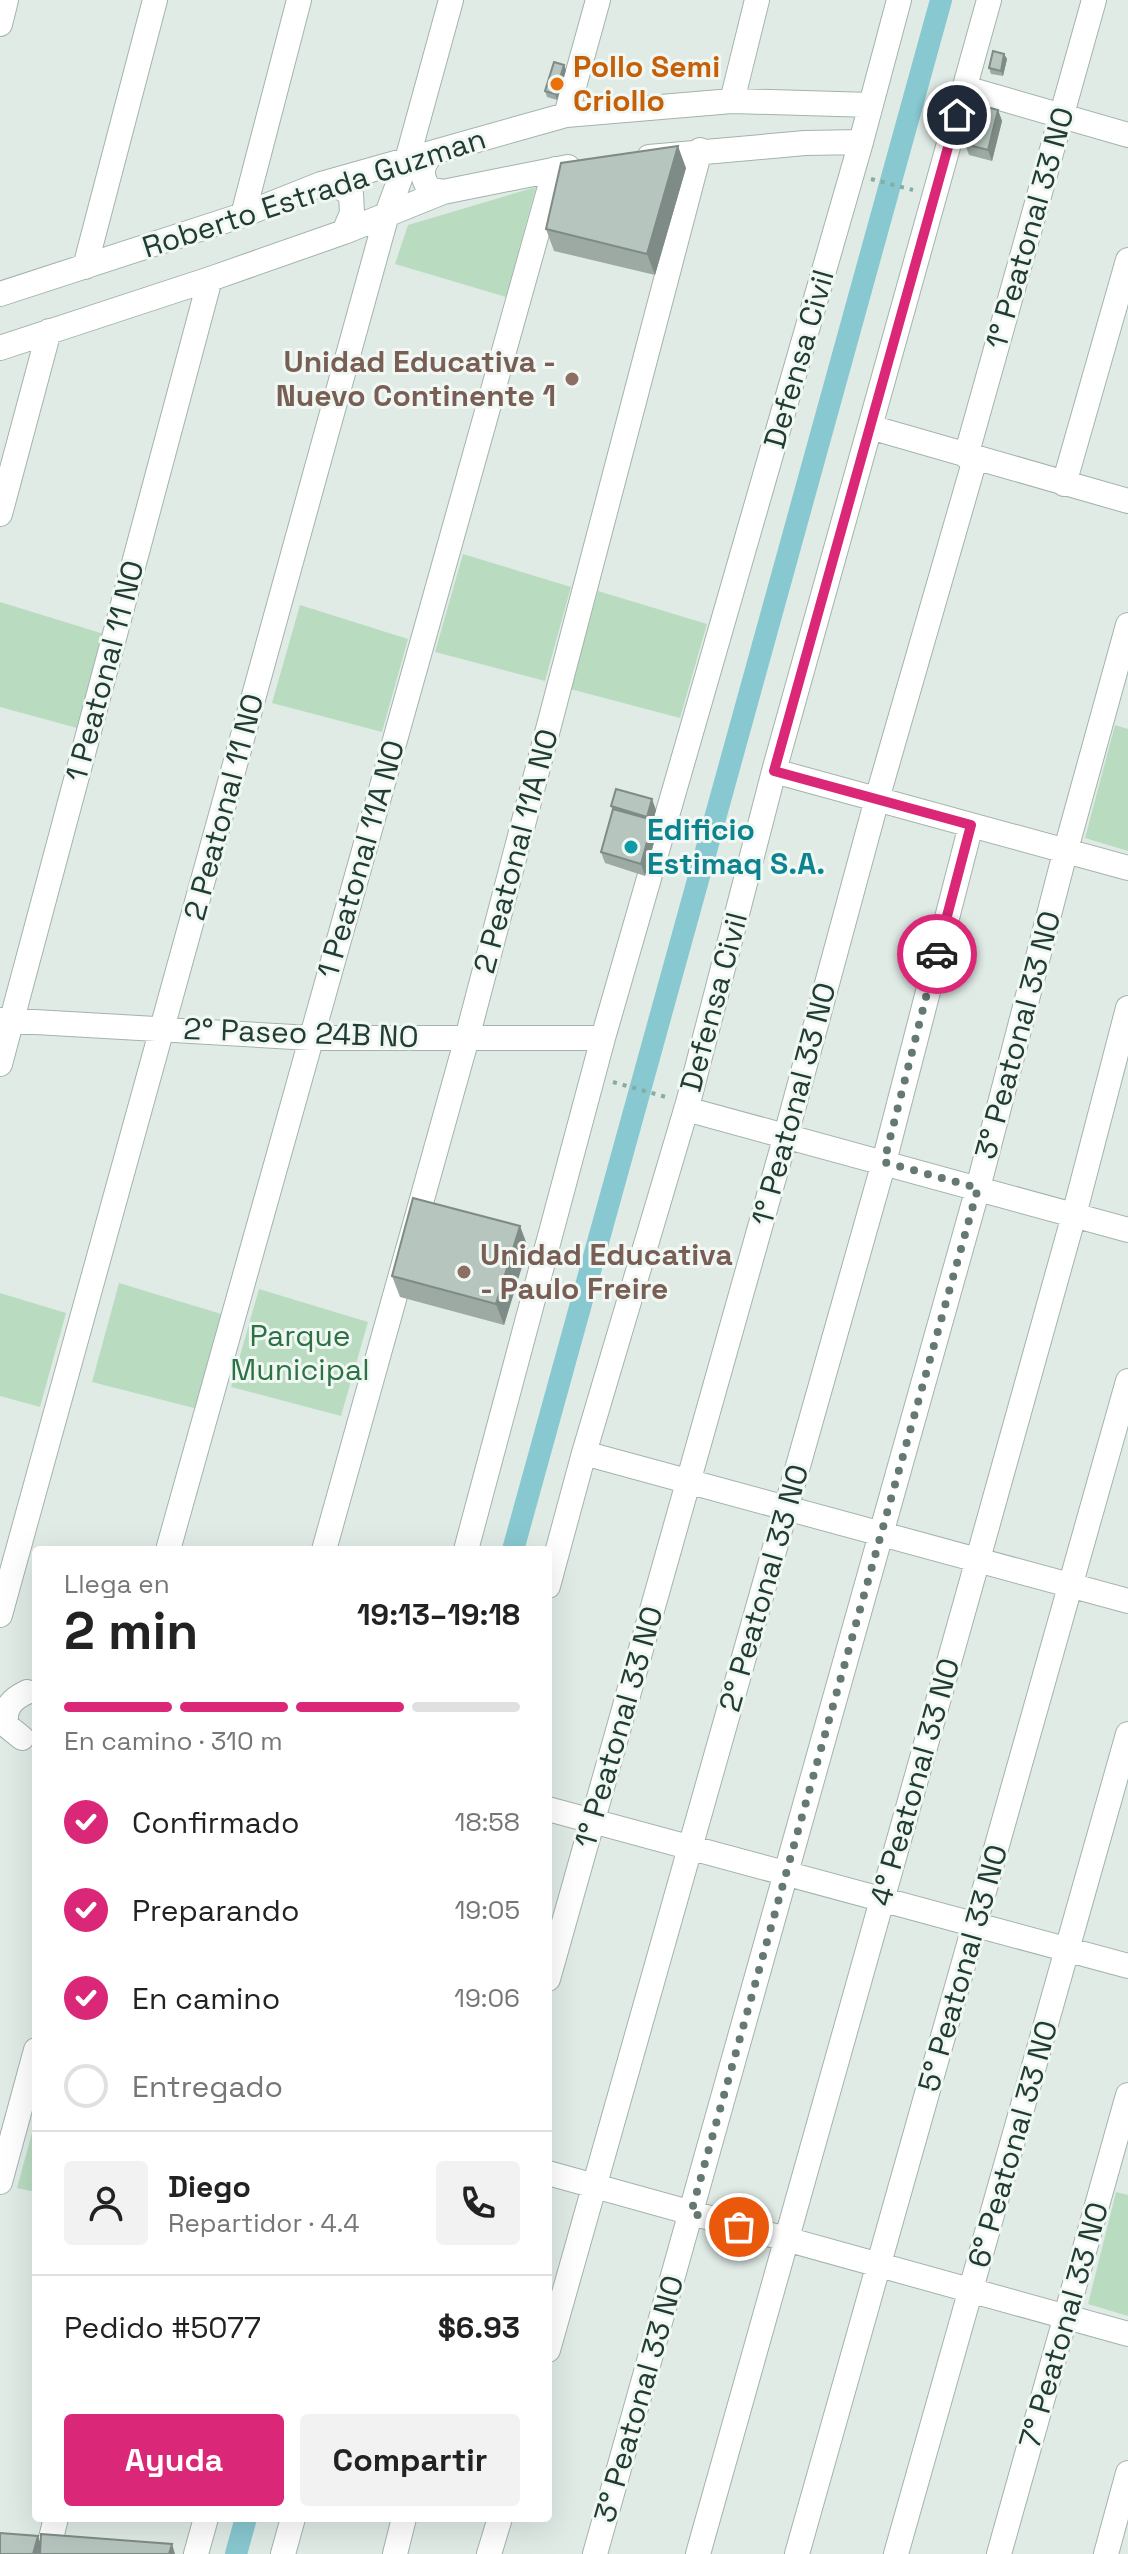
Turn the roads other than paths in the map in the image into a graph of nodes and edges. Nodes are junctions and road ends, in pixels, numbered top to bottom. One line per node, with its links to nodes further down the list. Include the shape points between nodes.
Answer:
1 (6, 0): 10 (street)
2 (155, 0): 30 (street)
3 (299, 0): 27 (street)
4 (451, 0): 20 (street, 2 Peatonal 11 NO)
5 (598, 0): 15 (street)
6 (757, 0): 12 (street)
7 (899, 0): 13 (street, Defensa Civil)
8 (989, 0): 11 (street, Defensa Civil)
9 (1094, 0): 14 (street, 1° Peatonal 33 NO)
10 (0, 24)
11 (965, 88): 14 (street); 35 (street, Defensa Civil)
12 (732, 101): 13 (street, Roberto Estrada Guzman); 15 (street, Roberto Estrada Guzman)
13 (871, 105): 17 (street, Defensa Civil)
14 (1061, 114): 16 (street); 36 (street, 1° Peatonal 33 NO)
15 (566, 115): 19 (street, Roberto Estrada Guzman)
16 (1128, 135)
17 (861, 142): 18 (street); 51 (street, Defensa Civil)
18 (700, 150): 21 (street); 50 (street, 2 Peatonal 11A NO)
19 (432, 153): 20 (street, Roberto Estrada Guzman); 25 (street, via 422,177 429,189)
20 (407, 160): 24 (street, Roberto Estrada Guzman); 26 (street, 2 Peatonal 11 NO)
21 (627, 160)
22 (584, 165): 23 (street, Roberto Estrada Guzman)
23 (555, 169): 25 (street, Roberto Estrada Guzman); 49 (street, 1 Peatonal 11A NO)
24 (321, 184): 27 (street, Roberto Estrada Guzman); 28 (street, via 351,194 352,213)
25 (443, 192): 26 (street, Roberto Estrada Guzman)
26 (387, 214): 28 (street, Roberto Estrada Guzman); 48 (street, 2 Peatonal 11 NO)
27 (243, 215): 30 (street, Roberto Estrada Guzman)
28 (344, 232): 31 (street, Roberto Estrada Guzman)
29 (1128, 260): 37 (street)
30 (85, 267): 32 (street, Roberto Estrada Guzman)
31 (210, 279): 33 (street, Roberto Estrada Guzman); 47 (street, 1 Peatonal 11 NO)
32 (0, 294)
33 (49, 331): 34 (street, Roberto Estrada Guzman); 39 (street)
34 (0, 348)
35 (870, 427): 36 (street); 41 (street, Defensa Civil)
36 (970, 458): 37 (street); 42 (street, 1° Peatonal 33 NO)
37 (1064, 484): 38 (street)
38 (1128, 501)
39 (0, 514)
40 (1128, 625): 44 (street, 3° Peatonal 33 NO)
41 (774, 771): 42 (street); 53 (street, Defensa Civil)
42 (877, 799): 43 (street); 54 (street, 1° Peatonal 33 NO)
43 (971, 825): 44 (street); 55 (street, 2° Peatonal 33 NO)
44 (1065, 853): 45 (street); 56 (street, 3° Peatonal 33 NO)
45 (1128, 868)
46 (1128, 1008): 57 (street, 4° Peatonal 33 NO)
47 (6, 1020): 48 (street, 2° Paseo 24B NO); 52 (street, 1 Peatonal 11 NO)
48 (163, 1028): 49 (street, 2° Paseo 24B NO); 71 (street, 2 Peatonal 11 NO)
49 (311, 1038): 50 (street, 2° Paseo 24B NO); 64 (street, 1 Peatonal 11A NO)
50 (467, 1038): 51 (street, 2° Paseo 24B NO); 65 (street, 2 Peatonal 11A NO)
51 (603, 1038): 66 (street, Defensa Civil)
52 (0, 1064)
53 (679, 1104): 54 (street); 60 (street, Defensa Civil)
54 (786, 1135): 55 (street); 61 (street, 1° Peatonal 33 NO)
55 (884, 1162): 56 (street); 62 (street, 2° Peatonal 33 NO)
56 (978, 1188): 57 (street); 63 (street, 3° Peatonal 33 NO)
57 (1074, 1215): 58 (street); 67 (street, 4° Peatonal 33 NO)
58 (1128, 1230)
59 (1128, 1381): 69 (street, 5° Peatonal 33 NO)
60 (584, 1453): 61 (street); 68 (street, Defensa Civil)
61 (688, 1480): 62 (street); 77 (street, 1° Peatonal 33 NO)
62 (787, 1508): 63 (street); 78 (street, 2° Peatonal 33 NO)
63 (882, 1533): 67 (street); 79 (street, 3° Peatonal 33 NO)
64 (169, 1546)
65 (325, 1546)
66 (467, 1546)
67 (978, 1559): 69 (street); 80 (street, 4° Peatonal 33 NO)
68 (552, 1571)
69 (1071, 1587): 70 (street); 81 (street, 5° Peatonal 33 NO)
70 (1128, 1601)
71 (0, 1615)
72 (0, 1691): 73 (street)
73 (32, 1692): 75 (street, via 13,1699 5,1716)
74 (1128, 1734): 82 (street, 6° Peatonal 33 NO)
75 (19, 1738)
76 (552, 1810): 77 (street)
77 (593, 1820): 78 (street); 83 (street, 1° Peatonal 33 NO)
78 (691, 1848): 79 (street); 89 (street, 2° Peatonal 33 NO)
79 (787, 1874): 80 (street); 90 (street, 3° Peatonal 33 NO)
80 (882, 1900): 81 (street); 91 (street, 4° Peatonal 33 NO)
81 (975, 1925): 82 (street); 92 (street, 5° Peatonal 33 NO)
82 (1068, 1950): 84 (street); 93 (street, 6° Peatonal 33 NO)
83 (552, 1965)
84 (1128, 1966)
85 (32, 2065): 88 (street)
86 (1128, 2095): 94 (street, 7° Peatonal 33 NO)
87 (552, 2174): 89 (street)
88 (0, 2182)
89 (595, 2187): 90 (street); 96 (street, 2° Peatonal 33 NO)
90 (691, 2213): 91 (street); 108 (street, 3° Peatonal 33 NO)
91 (786, 2240): 92 (street); 109 (street, 4° Peatonal 33 NO)
92 (879, 2265): 93 (street); 110 (street, 5° Peatonal 33 NO)
93 (972, 2291): 94 (street); 111 (street, 6° Peatonal 33 NO)
94 (1066, 2317): 95 (street); 112 (street, 7° Peatonal 33 NO)
95 (1128, 2334)
96 (552, 2336)
97 (1128, 2473): 113 (street)
98 (55, 2522): 103 (street)
99 (205, 2522): 104 (street)
100 (292, 2522): 105 (street)
101 (403, 2522): 106 (street)
102 (499, 2522): 107 (street)
103 (47, 2554)
104 (196, 2554)
105 (283, 2554)
106 (395, 2554)
107 (489, 2554)
108 (595, 2554)
109 (698, 2554)
110 (797, 2554)
111 (896, 2554)
112 (999, 2554)
113 (1106, 2554)

